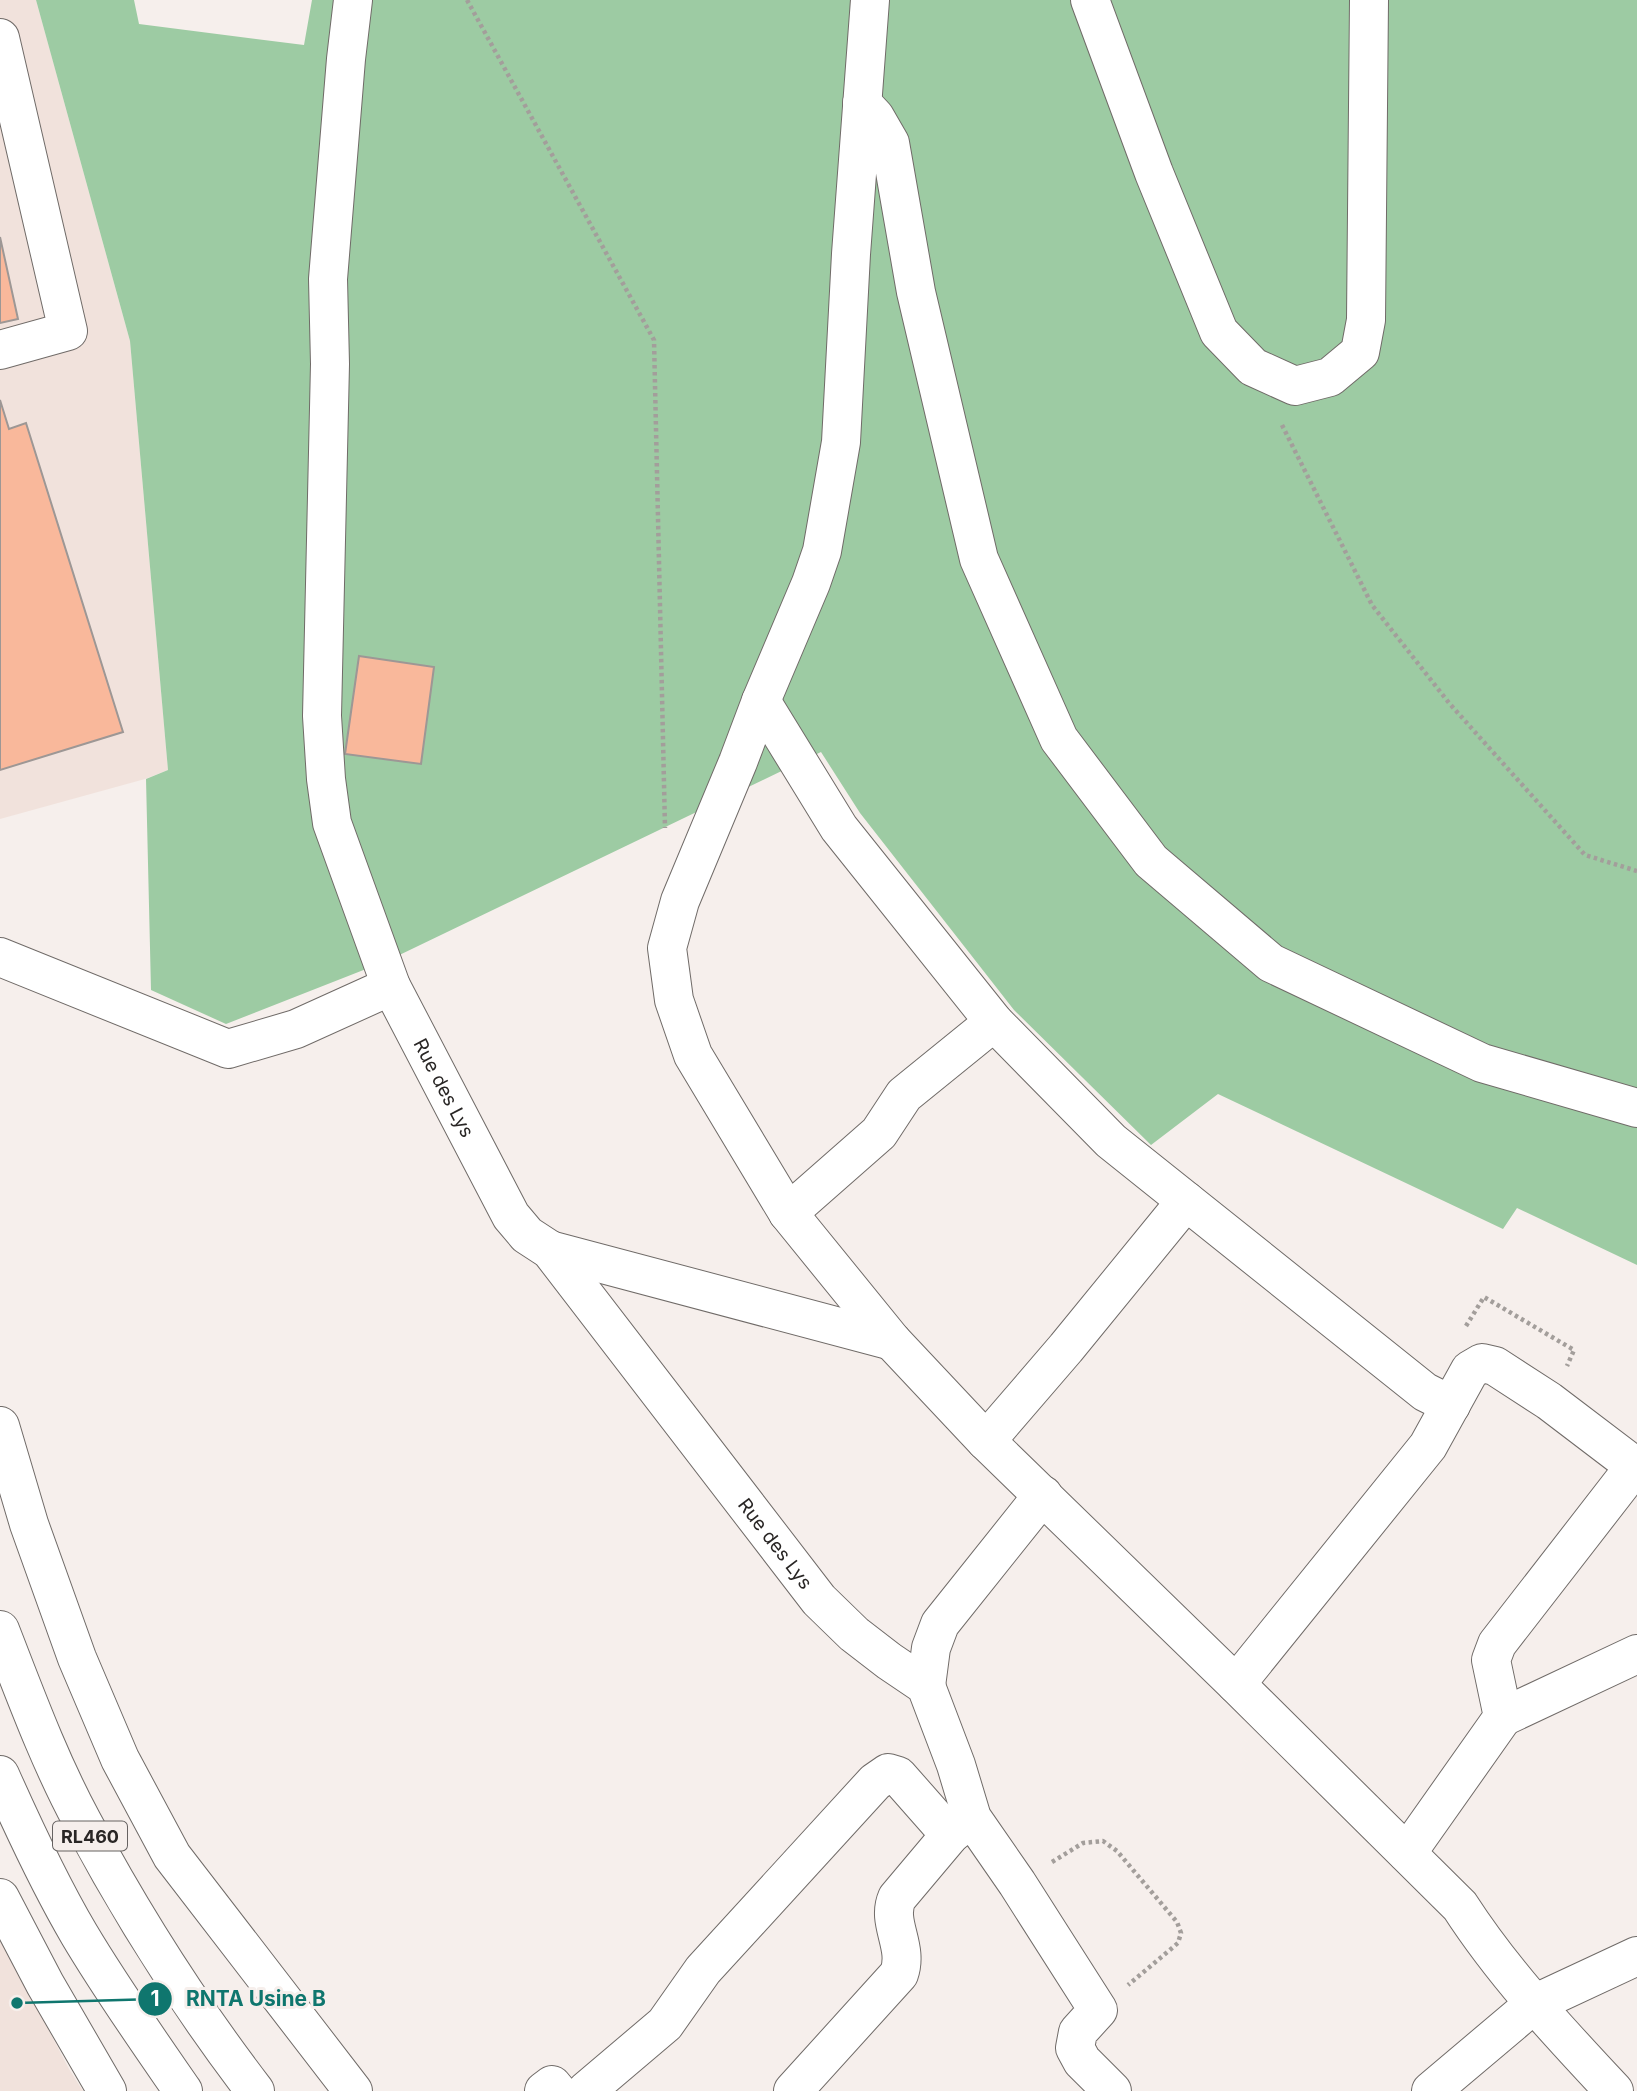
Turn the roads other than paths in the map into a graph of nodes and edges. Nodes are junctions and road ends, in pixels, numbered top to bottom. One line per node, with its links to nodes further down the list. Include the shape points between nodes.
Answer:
1 (353, 0): 10 (street, Rue des Lys, via 328,279 322,747 332,823)
2 (870, 0): 6 (street)
3 (1090, 0): 4 (street, via 1219,332 1253,366 1295,386 1330,377 1360,352 1366,320)
4 (1369, 0)
5 (0, 38): 7 (street, via 68,331)
6 (862, 103): 8 (street, via 841,442 822,551); 12 (street, via 890,143 916,292 979,559 1059,739 1151,862 1271,962 1482,1063)
7 (0, 350)
8 (761, 701): 11 (street, via 839,828); 14 (street, via 680,901 667,948 674,1000 693,1055)
9 (0, 957): 10 (street, via 228,1049 296,1029)
10 (391, 986): 15 (street, Rue des Lys, via 511,1216 527,1235)
11 (994, 1021): 13 (street, via 1111,1141); 14 (street, via 904,1095 878,1133)
12 (1637, 1108)
13 (1186, 1200): 17 (street, via 1425,1392); 19 (street)
14 (788, 1213): 16 (street)
15 (550, 1250): 16 (street); 25 (street, Rue des Lys, via 819,1600 854,1634)
16 (891, 1341): 19 (street)
17 (1451, 1405): 20 (street, via 1470,1370 1482,1363 1495,1366); 24 (street, via 1428,1446)
18 (0, 1426): 36 (street, via 77,1658 120,1759 172,1856)
19 (986, 1441): 21 (street)
20 (1636, 1467): 26 (street, via 1497,1644 1491,1660)
21 (1043, 1495): 24 (street); 25 (street, via 940,1624)
22 (0, 1630): 35 (street, RL460, via 80,1820 208,2028)
23 (1637, 1654): 26 (street)
24 (1236, 1684): 29 (street)
25 (926, 1686): 28 (street, via 956,1765)
26 (1503, 1717): 29 (street)
27 (0, 1775): 34 (street, RL460, via 78,1932)
28 (961, 1826): 39 (street, via 898,1776 888,1773 875,1782 703,1970 664,2024); 40 (street, via 897,1898 893,1908 902,1950 900,1973); 41 (street, via 1017,1883 1098,2010 1078,2032 1074,2048)
29 (1407, 1853): 32 (street, via 1460,1906)
30 (0, 1898): 33 (street)
31 (1637, 1956): 32 (street)
32 (1534, 2004): 42 (street); 43 (street)
33 (107, 2091)
34 (183, 2091)
35 (255, 2091)
36 (352, 2091)
37 (544, 2091): 38 (street, via 552,2085)
38 (558, 2091)
39 (586, 2091)
40 (793, 2091)
41 (1112, 2091)
42 (1431, 2091)
43 (1614, 2091)

